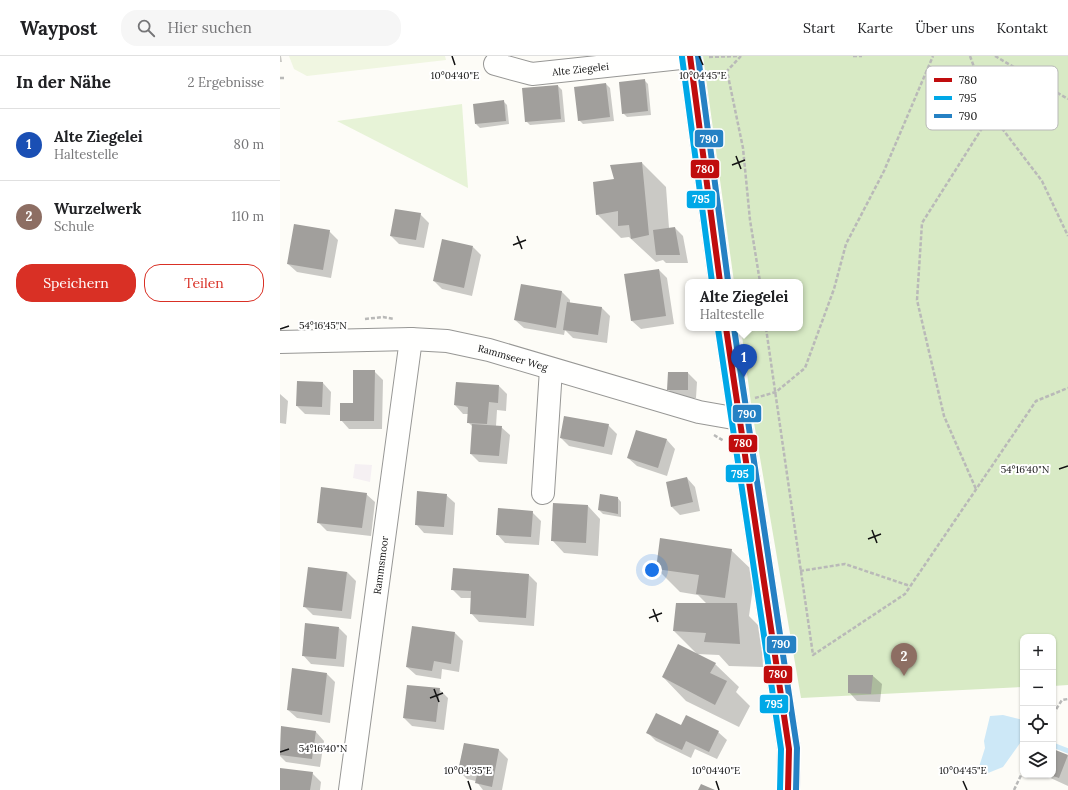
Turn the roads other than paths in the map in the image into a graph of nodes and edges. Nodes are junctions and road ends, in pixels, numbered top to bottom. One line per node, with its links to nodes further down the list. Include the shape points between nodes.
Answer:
1 (690, 57): 2 (street, Alte Ziegelei, via 532,74); 3 (main road)
2 (495, 64)
3 (720, 279)
4 (726, 331): 8 (main road)
5 (410, 339): 6 (street, Rammseer Weg); 7 (street, Rammseer Weg, via 447,342 489,350); 10 (street, Rammsmoor)
6 (280, 342)
7 (551, 369): 8 (street, Rammseer Weg, via 699,412); 9 (street)
8 (739, 419): 11 (main road, via 787,736)
9 (543, 493)
10 (350, 790)
11 (788, 790)

